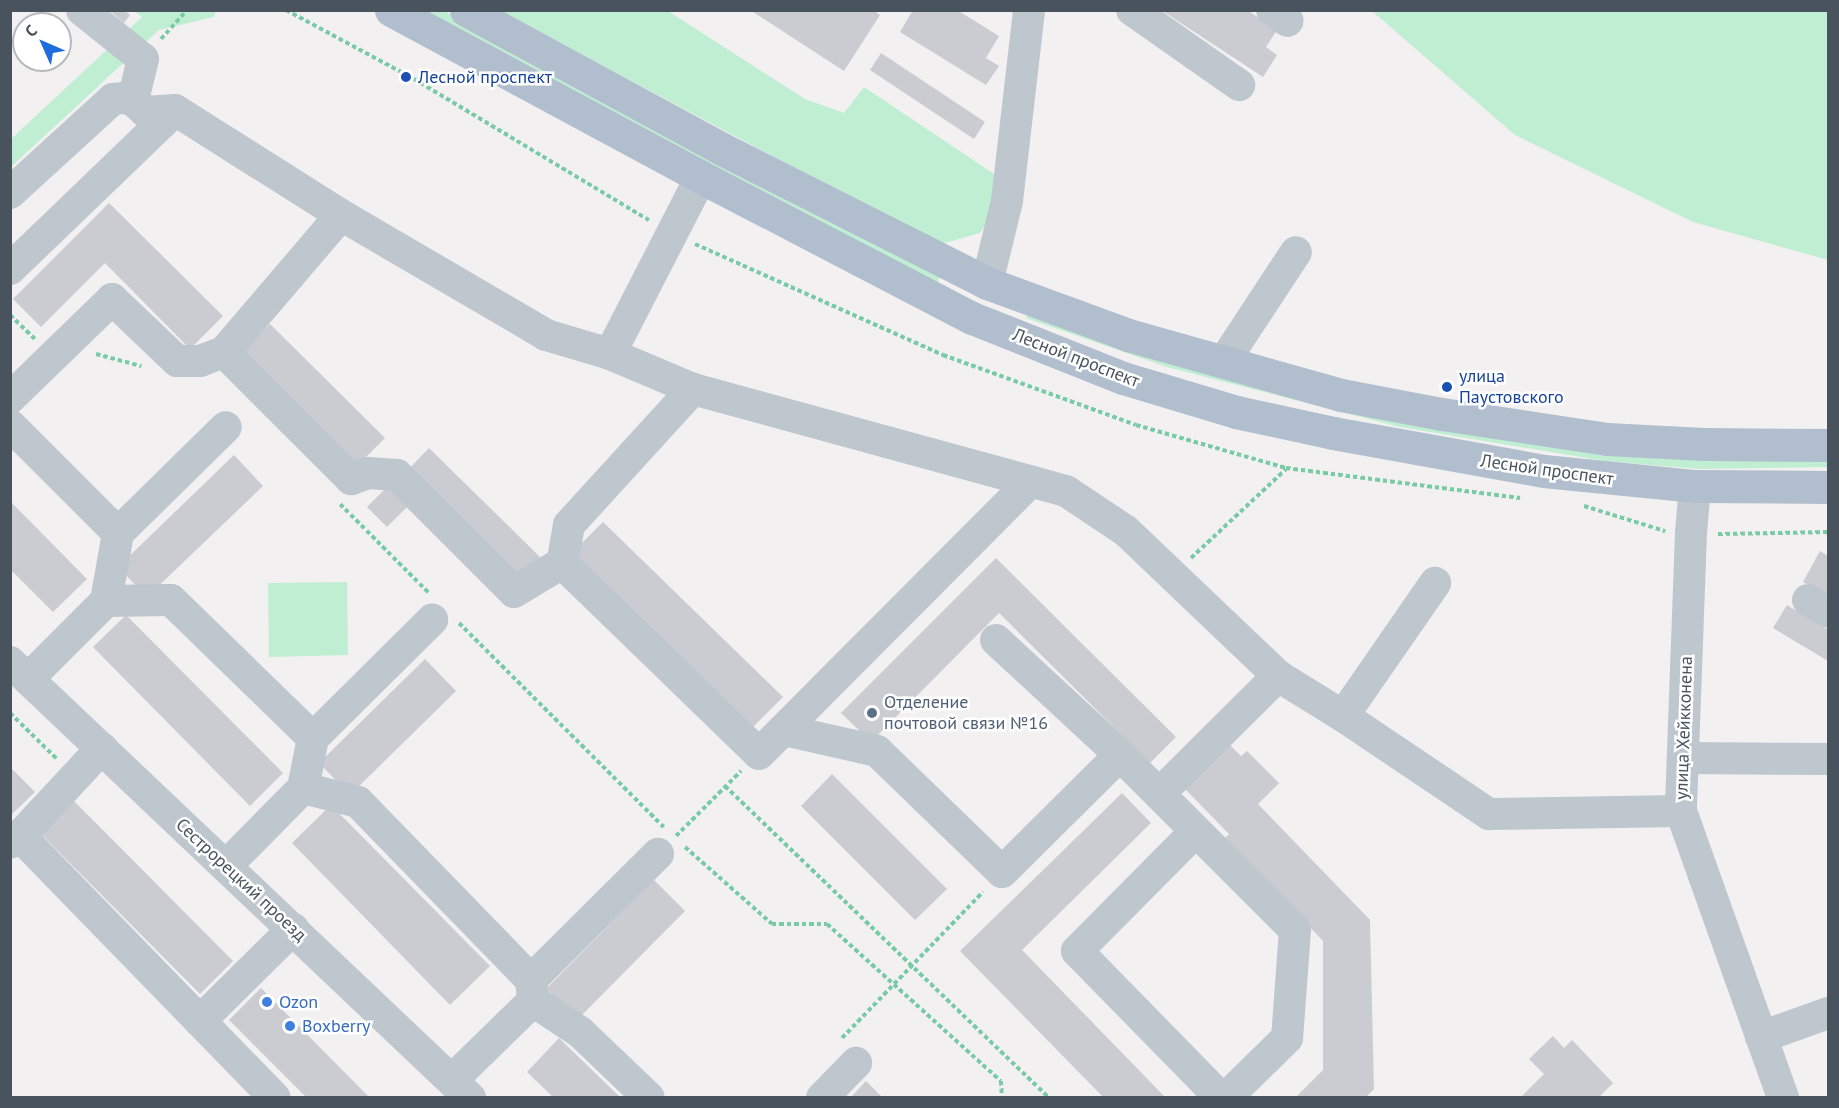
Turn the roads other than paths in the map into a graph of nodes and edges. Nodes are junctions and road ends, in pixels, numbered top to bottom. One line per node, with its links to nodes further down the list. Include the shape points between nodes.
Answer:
1 (82, 10): 7 (street, via 143,59)
2 (391, 10): 9 (main road, Лесной проспект)
3 (466, 10): 14 (main road, via 722,149)
4 (1132, 10): 6 (street)
5 (1022, 13): 14 (street, via 1007,201)
6 (1239, 85)
7 (133, 100): 8 (street, via 146,112); 10 (street, via 113,99)
8 (175, 110): 11 (street); 13 (street)
9 (701, 177): 15 (main road, Лесной проспект); 17 (street)
10 (10, 194)
11 (341, 215): 16 (street); 17 (street, via 546,335)
12 (1296, 252): 18 (street)
13 (10, 269)
14 (987, 282): 15 (main road); 18 (main road, via 1128,335)
15 (972, 318): 25 (main road, Лесной проспект, via 1124,378 1236,412 1544,471)
16 (224, 352): 20 (street, via 200,361 177,361 112,299); 28 (street, via 351,479 368,473 397,475 514,592)
17 (610, 354): 19 (street)
18 (1225, 360): 23 (main road, via 1341,394 1596,437)
19 (693, 389): 24 (street); 28 (street, via 569,525)
20 (10, 398)
21 (10, 425): 27 (street)
22 (226, 427): 27 (street)
23 (1828, 446)
24 (1031, 481): 34 (street, via 1066,491 1126,531); 36 (street)
25 (1695, 486): 26 (main road, Лесной проспект); 40 (street, улица Хейкконена)
26 (1828, 487)
27 (118, 533): 30 (street)
28 (562, 563): 36 (street, via 759,754)
29 (1435, 583): 35 (street)
30 (106, 601): 33 (street); 37 (street, via 171,600)
31 (440, 612): 37 (street)
32 (996, 640): 39 (street)
33 (20, 670): 38 (street, Сестрорецкий проезд)
34 (1278, 676): 35 (street); 43 (street)
35 (1343, 716): 44 (street, via 1489,814)
36 (783, 730): 39 (street, via 877,751 1002,872)
37 (313, 738): 42 (street)
38 (102, 748): 46 (street); 48 (street, Сестрорецкий проезд)
39 (1120, 754): 43 (street)
40 (1683, 758): 41 (street); 44 (street, улица Хейкконена)
41 (1828, 759)
42 (303, 788): 48 (street); 50 (street, via 358,802)
43 (1159, 794): 45 (street)
44 (1681, 811): 53 (street, улица Хейкконена)
45 (1196, 831): 59 (street, via 1077,951); 60 (street, via 1295,930 1287,1038)
46 (15, 839): 52 (street)
47 (666, 846): 50 (street)
48 (226, 866): 49 (street, Сестрорецкий проезд)
49 (293, 929): 52 (street); 55 (street, Сестрорецкий проезд)
50 (532, 990): 55 (street); 57 (street)
51 (1828, 1013): 53 (street)
52 (200, 1021): 56 (street)
53 (1761, 1036): 61 (street, улица Хейкконена)
54 (846, 1054): 58 (street)
55 (461, 1089)
56 (275, 1098)
57 (649, 1098)
58 (822, 1098)
59 (1221, 1098)
60 (1226, 1098)
61 (1783, 1098)

